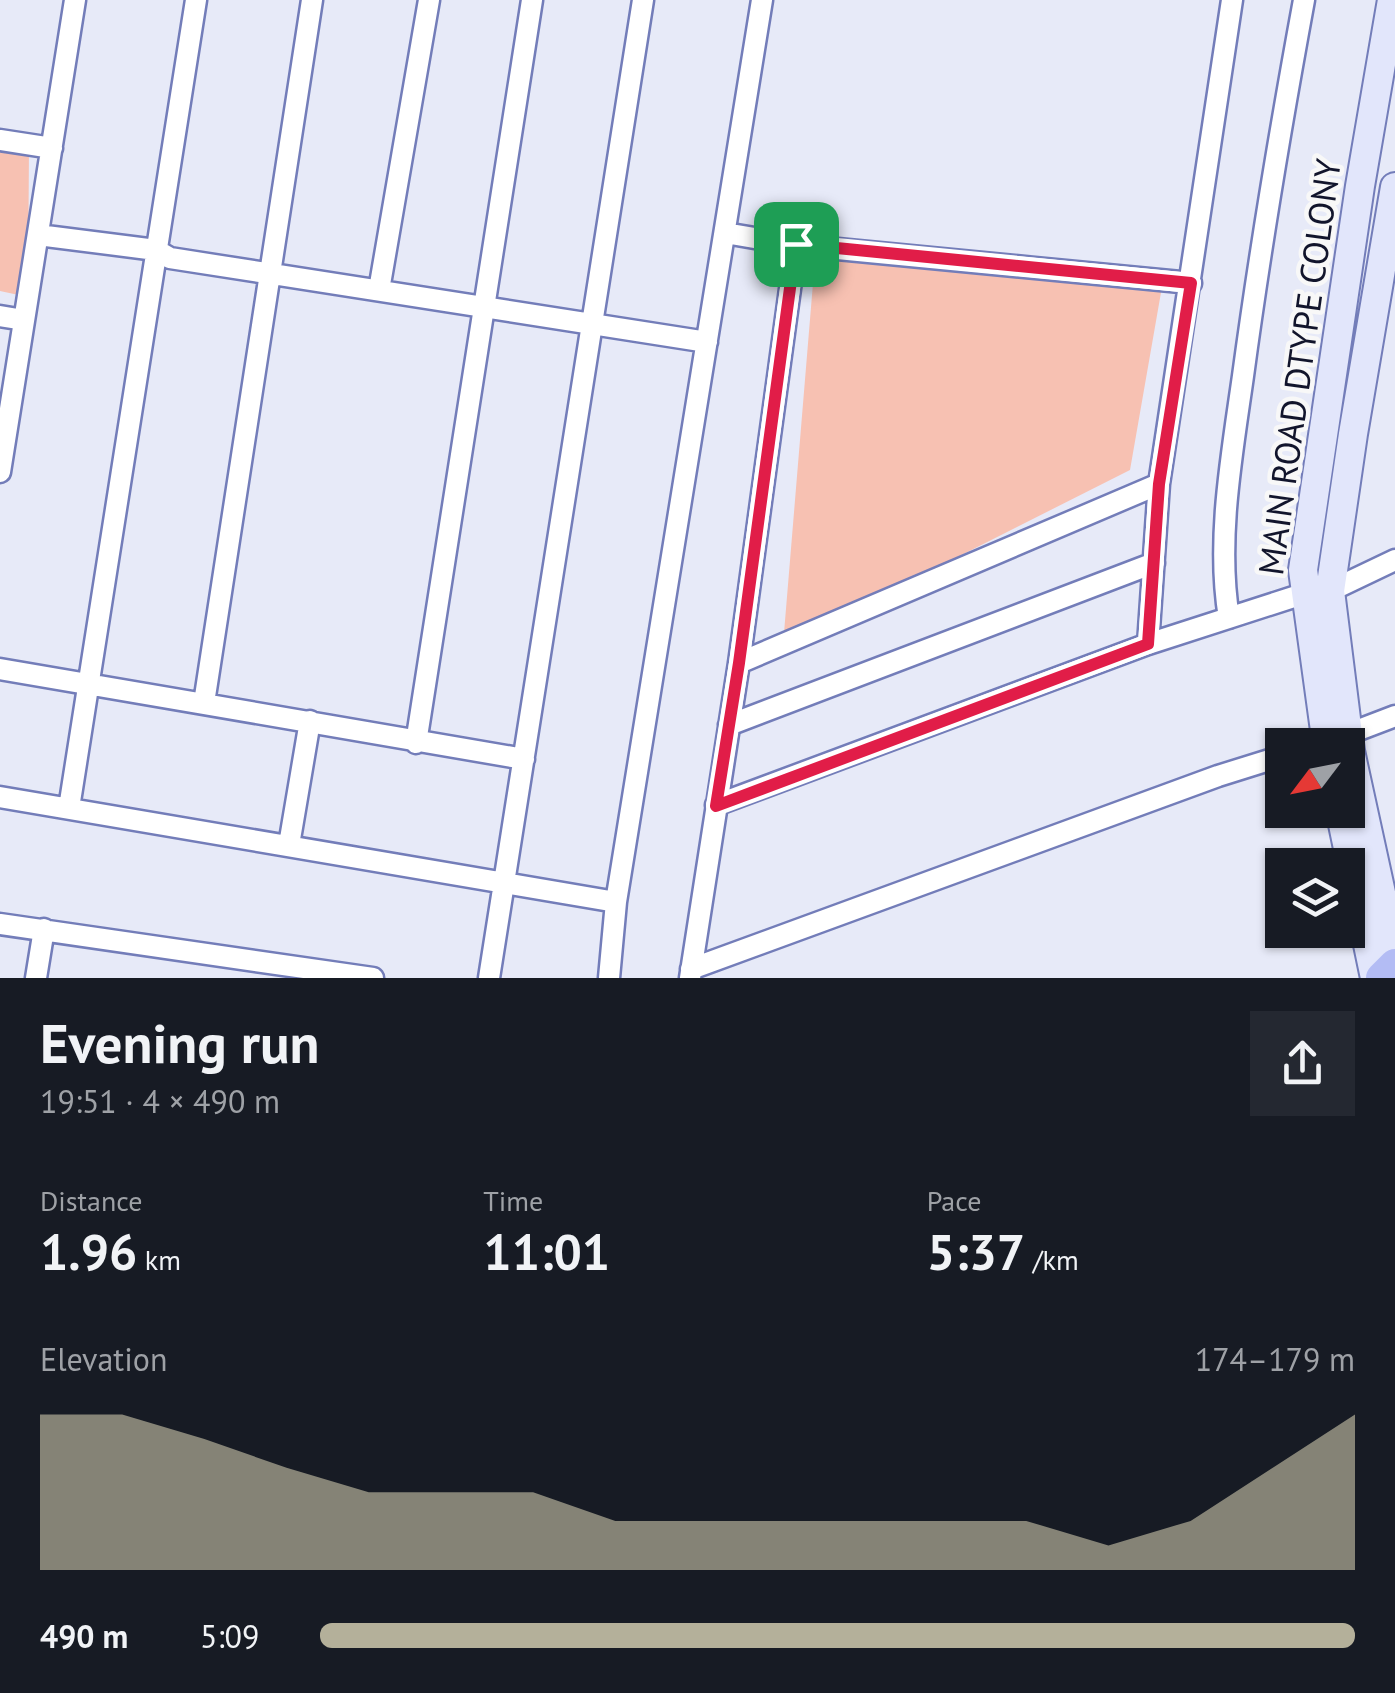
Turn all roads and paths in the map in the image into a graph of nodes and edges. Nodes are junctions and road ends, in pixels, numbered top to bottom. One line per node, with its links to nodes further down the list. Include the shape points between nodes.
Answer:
1 (74, 0): 12 (street)
2 (196, 0): 17 (street)
3 (312, 0): 18 (street)
4 (428, 0): 20 (street)
5 (532, 0): 21 (street)
6 (643, 0): 24 (street)
7 (762, 0): 14 (street)
8 (1232, 0): 19 (street)
9 (1304, 0): 31 (street, via 1266,200 1235,432 1222,578)
10 (1392, 0): 30 (main road, MAIN ROAD DTYPE COLONY, via 1303,570)
11 (0, 140): 12 (street)
12 (52, 148): 15 (street)
13 (1395, 187): 30 (main road, MAIN ROAD DTYPE COLONY)
14 (725, 233): 16 (street); 25 (street)
15 (38, 235): 17 (street); 23 (street)
16 (796, 244): 19 (street); 33 (street)
17 (156, 250): 18 (street); 35 (street)
18 (272, 274): 20 (street); 36 (street)
19 (1191, 283): 27 (street)
20 (379, 290): 21 (street)
21 (486, 307): 24 (street); 42 (street)
22 (0, 316): 23 (street)
23 (24, 320): 26 (street)
24 (592, 323): 25 (street); 43 (street)
25 (707, 342): 52 (street)
26 (0, 472)
27 (1159, 484): 29 (street); 33 (street)
28 (1395, 560): 30 (street)
29 (1154, 563): 32 (street); 39 (street)
30 (1318, 592): 31 (street); 40 (main road, MAIN ROAD DTYPE COLONY)
31 (1229, 618): 32 (street)
32 (1148, 644): 46 (street)
33 (739, 663): 39 (street)
34 (0, 669): 35 (street)
35 (90, 682): 36 (street); 47 (street)
36 (204, 703): 38 (street)
37 (1395, 716): 41 (street)
38 (310, 722): 42 (street); 50 (street)
39 (729, 725): 46 (street)
40 (1329, 728)
41 (1365, 728)
42 (416, 743): 43 (street)
43 (524, 759): 51 (street)
44 (1265, 762): 56 (street)
45 (0, 797): 47 (street)
46 (716, 806): 56 (street)
47 (68, 808): 50 (street)
48 (1344, 828): 61 (main road)
49 (1357, 828): 55 (main road, MAIN ROAD DTYPE COLONY)
50 (289, 845): 51 (street)
51 (504, 883): 52 (street); 59 (street)
52 (616, 902): 60 (street)
53 (0, 924): 54 (street)
54 (44, 929): 57 (street); 58 (street)
55 (1394, 947): 61 (highway)
56 (690, 974)
57 (36, 978)
58 (373, 978)
59 (489, 978)
60 (609, 978)
61 (1378, 978)

